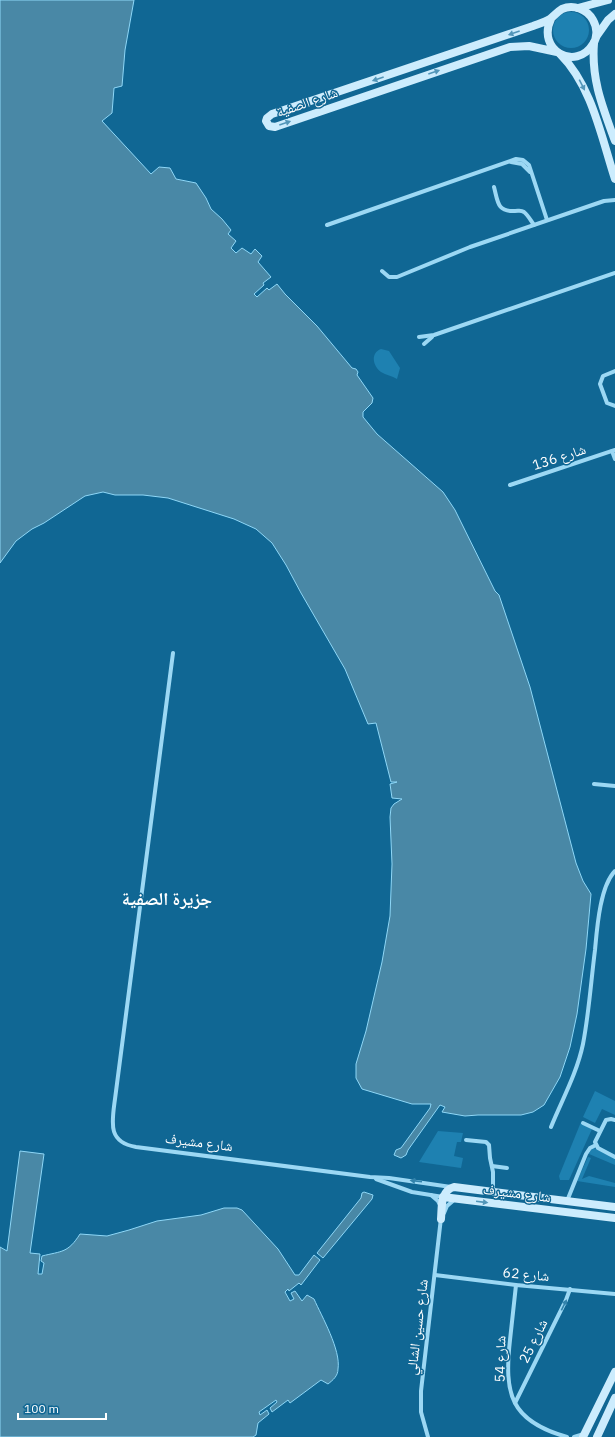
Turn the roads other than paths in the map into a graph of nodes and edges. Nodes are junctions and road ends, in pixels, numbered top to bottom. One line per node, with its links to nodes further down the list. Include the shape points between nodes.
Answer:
1 (608, 0): 2 (main road)
2 (578, 8): 4 (main road, via 561,10); 5 (main road, via 593,19 597,32)
3 (615, 14): 5 (main road)
4 (551, 18): 6 (main road, via 547,37); 7 (main road, شارع الصفية, one-way to 7)
5 (595, 40): 6 (main road, via 590,49 579,55 567,56); 9 (main road, via 594,78)
6 (558, 53): 8 (main road, شارع الصفية, one-way to 6, via 510,47 529,46); 10 (main road, one-way to 10, via 574,70 584,88)
7 (402, 71): 8 (main road, via 401,78); 8 (main road, شارع الصفية, one-way to 8, via 272,114 267,118 267,124 272,127)
8 (406, 82)
9 (615, 141)
10 (615, 179)
11 (494, 187): 15 (street, via 503,210 525,212)
12 (615, 200): 13 (street, via 604,201)
13 (548, 220): 14 (street, via 529,165 523,160 516,159); 15 (street)
14 (327, 225)
15 (534, 225): 16 (street, via 470,247 397,277 389,277)
16 (382, 271)
17 (615, 273): 18 (street)
18 (434, 335): 19 (street); 20 (street)
19 (419, 337)
20 (424, 344)
21 (615, 371): 22 (street, via 603,376 600,384 607,403)
22 (615, 406)
23 (614, 450): 24 (street); 25 (street, شارع 136)
24 (615, 459)
25 (510, 485)
26 (173, 653): 39 (street, شارع مشيرف, via 112,1127 118,1138 128,1146)
27 (594, 784): 28 (street)
28 (615, 786)
29 (615, 871): 32 (street, via 607,884 599,915 580,1056)
30 (615, 1120): 33 (street, via 606,1120)
31 (583, 1123): 33 (street)
32 (551, 1127)
33 (600, 1131): 35 (street, via 595,1140)
34 (466, 1140): 37 (street, via 488,1143)
35 (596, 1144): 36 (street, via 598,1148); 45 (street, via 586,1154)
36 (615, 1157)
37 (492, 1166): 38 (street); 41 (street)
38 (507, 1168)
39 (370, 1177): 40 (street, شارع مشيرف, one-way to 39); 42 (street, شارع مشيرف, via 412,1192)
40 (454, 1187): 41 (main road, شارع مشيرف); 43 (main road)
41 (493, 1193): 45 (main road, شارع مشيرف)
42 (431, 1195): 43 (street, شارع مشيرف); 48 (street, شارع حسين الشالي, via 440,1205)
43 (443, 1197): 44 (main road, شارع مشيرف); 48 (main road)
44 (457, 1199): 47 (main road, شارع مشيرف, one-way to 47); 48 (street, شارع حسين الشالي, via 447,1206)
45 (567, 1202): 46 (main road, شارع مشيرف)
46 (615, 1207)
47 (615, 1218)
48 (442, 1219): 49 (street, شارع حسين الشالي)
49 (435, 1275): 50 (street, شارع 62); 60 (street, شارع حسين الشالي, via 420,1391 421,1412)
50 (516, 1285): 51 (street, شارع 62); 55 (street, شارع 54, via 508,1368 508,1382)
51 (570, 1289): 52 (street, شارع 62); 55 (street, شارع 25, one-way to 51)
52 (615, 1294)
53 (615, 1372): 56 (main road)
54 (615, 1398): 57 (main road)
55 (515, 1403): 59 (street, شارع 54, via 532,1422)
56 (598, 1408): 57 (main road); 58 (main road)
57 (608, 1413): 63 (main road)
58 (584, 1435): 62 (street)
59 (559, 1436): 61 (street, شارع 54)
60 (428, 1437)
61 (567, 1437)
62 (574, 1437)
63 (596, 1437)

